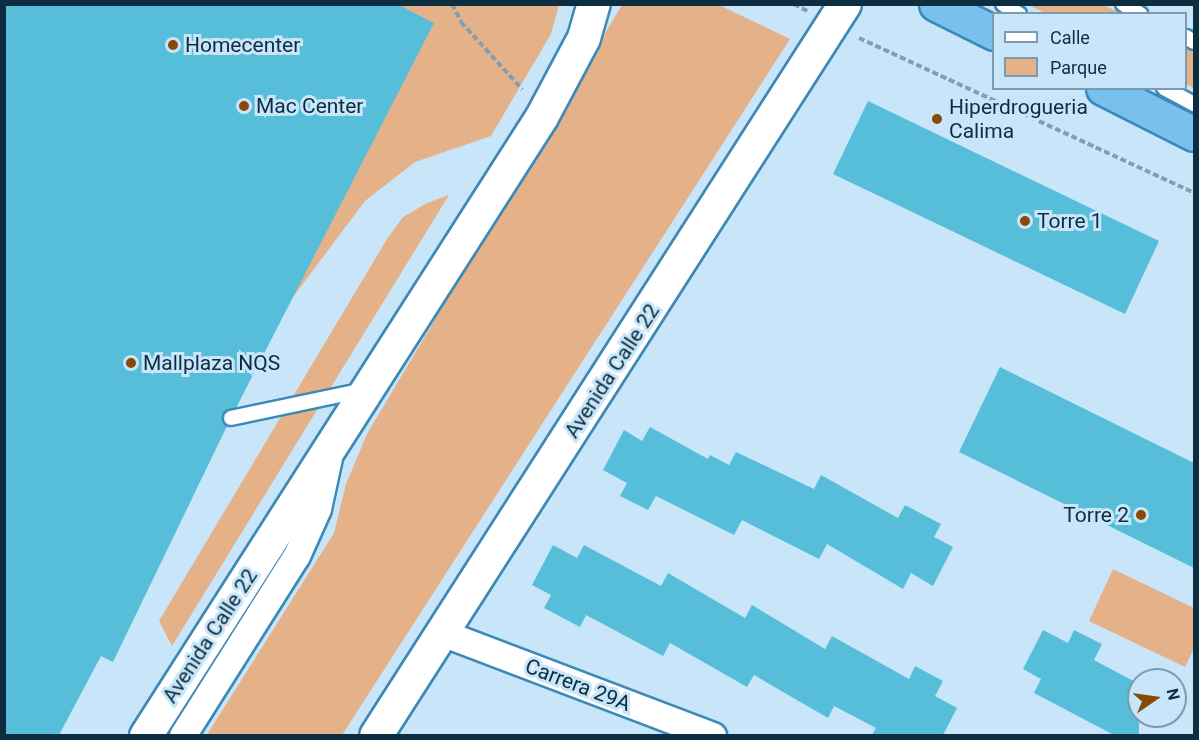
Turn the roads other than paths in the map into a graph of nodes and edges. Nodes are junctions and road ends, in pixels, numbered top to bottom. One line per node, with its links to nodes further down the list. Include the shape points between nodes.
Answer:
1 (594, 4): 13 (street, Avenida Calle 22, via 584,38 542,117)
2 (936, 4): 8 (highway)
3 (1003, 4): 5 (lane)
4 (1123, 4): 6 (lane)
5 (1016, 12)
6 (1137, 12)
7 (839, 14): 16 (street, Avenida Calle 22)
8 (992, 32)
9 (1107, 90): 12 (highway)
10 (1168, 90): 11 (lane)
11 (1194, 104)
12 (1194, 134)
13 (369, 388): 14 (lane); 15 (street, Avenida Calle 22)
14 (231, 418)
15 (332, 446): 17 (street, Avenida Calle 22); 18 (street, Avenida Calle 22, via 310,533)
16 (442, 633): 19 (street, Avenida Calle 22); 20 (street, Carrera 29A)
17 (146, 735)
18 (183, 735)
19 (376, 735)
20 (713, 735)

